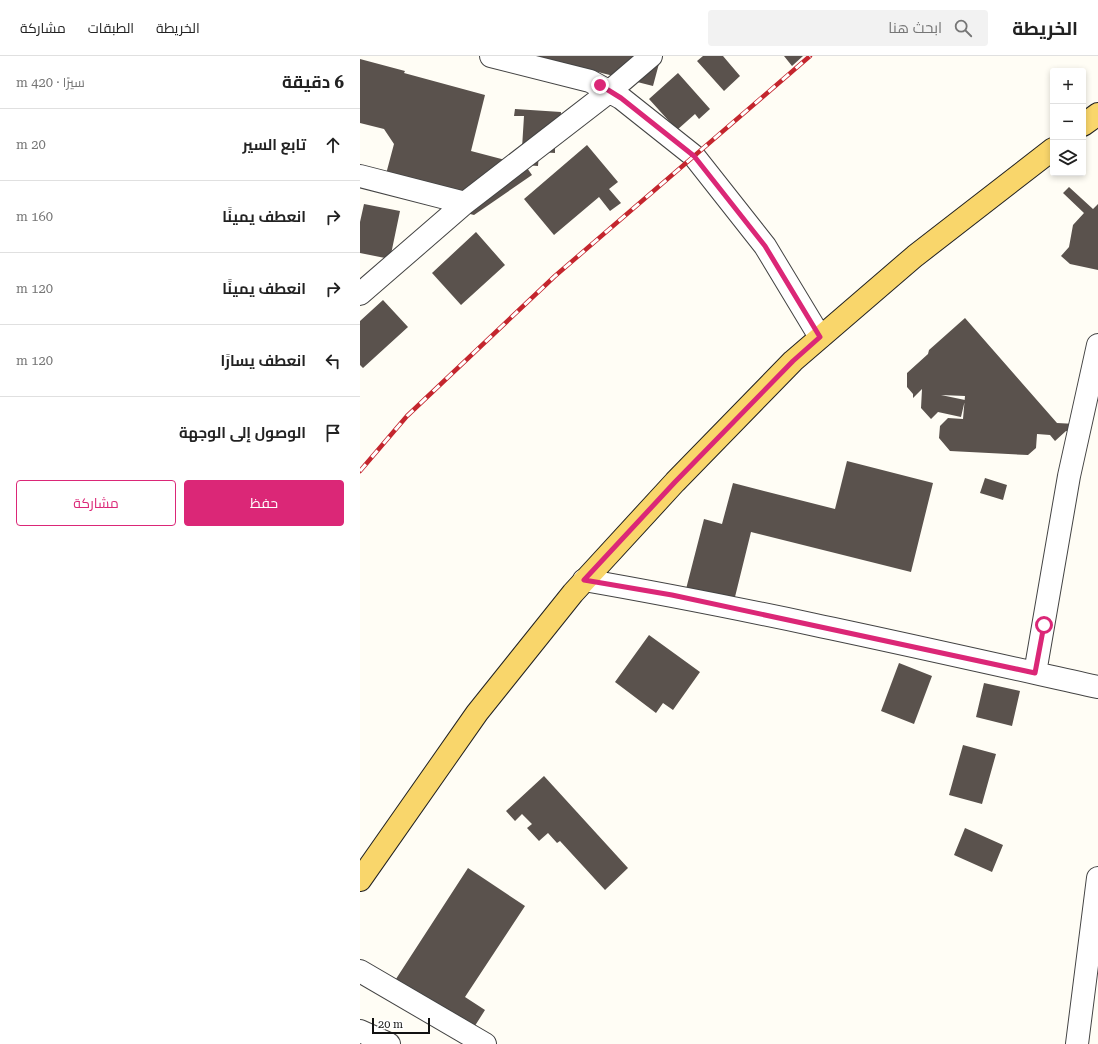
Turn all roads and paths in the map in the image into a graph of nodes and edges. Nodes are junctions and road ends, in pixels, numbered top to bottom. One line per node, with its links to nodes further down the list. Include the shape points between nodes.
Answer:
1 (491, 56): 3 (street, via 590,81)
2 (651, 56): 3 (street)
3 (610, 91): 8 (street); 10 (street, via 694,156 765,246)
4 (1098, 114): 5 (main road)
5 (1086, 123)
6 (1050, 151): 10 (main road, via 914,256)
7 (360, 176): 8 (street)
8 (465, 203): 9 (street)
9 (360, 294)
10 (820, 337): 12 (main road, via 793,361 675,482)
11 (1098, 345): 13 (street, via 1069,476)
12 (584, 580): 13 (street, via 679,597); 16 (main road, via 477,713)
13 (1035, 673): 14 (street)
14 (1098, 687)
15 (1098, 878): 21 (street)
16 (360, 880)
17 (360, 971): 20 (street)
18 (360, 1031): 19 (street)
19 (389, 1044)
20 (485, 1044)
21 (1077, 1044)

